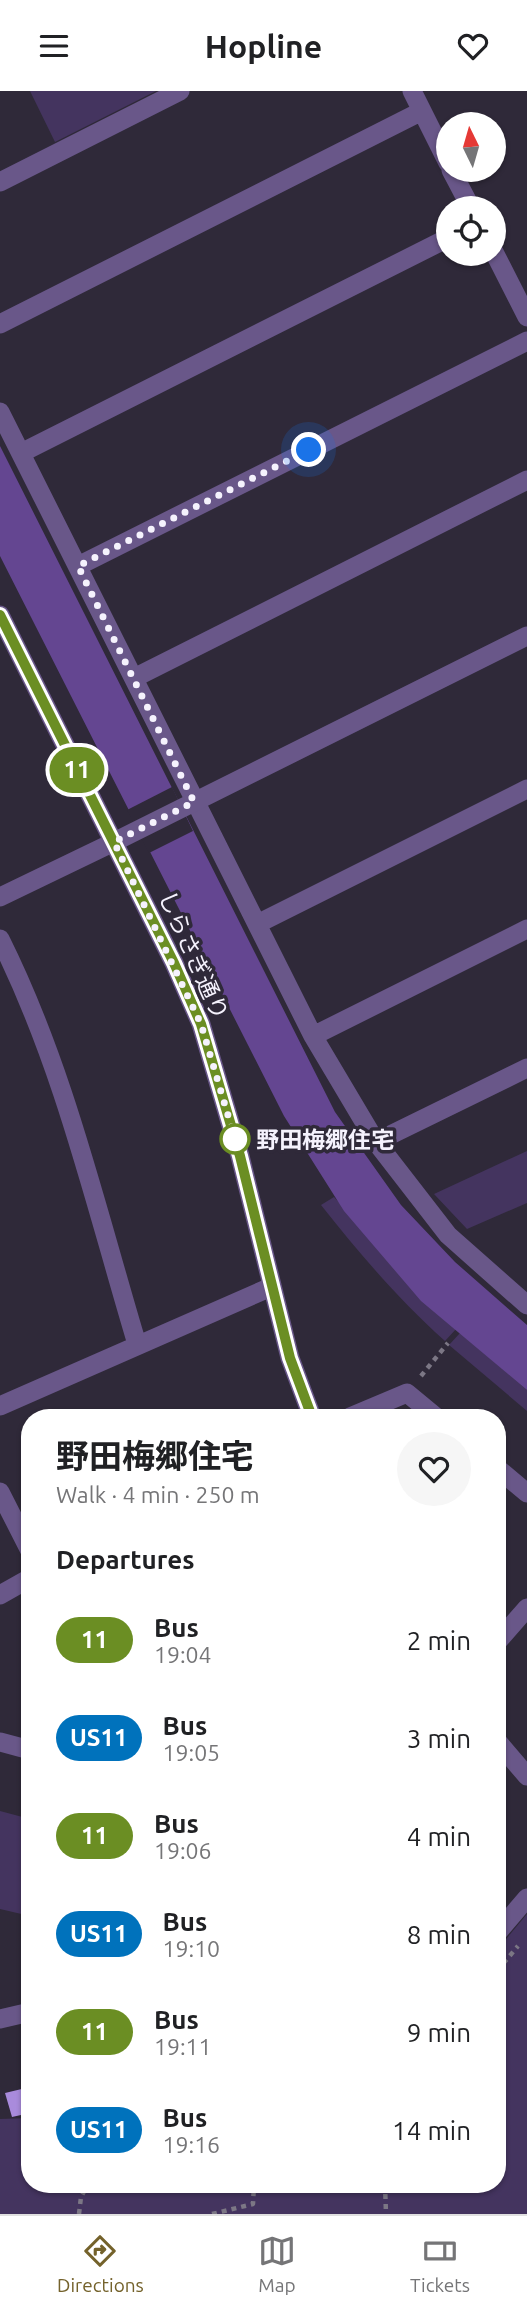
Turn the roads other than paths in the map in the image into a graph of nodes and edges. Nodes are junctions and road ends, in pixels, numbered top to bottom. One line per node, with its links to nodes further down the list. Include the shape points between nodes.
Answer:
1 (180, 91): 5 (street)
2 (412, 91): 3 (street)
3 (422, 111): 4 (street); 9 (street)
4 (436, 139)
5 (0, 182)
6 (436, 245): 12 (street)
7 (501, 266): 8 (street)
8 (527, 317)
9 (0, 324)
10 (527, 341): 14 (street)
11 (0, 412): 12 (street)
12 (21, 453): 14 (street)
13 (527, 479): 17 (street)
14 (78, 566): 17 (street)
15 (0, 615): 20 (street, しらさぎ通り)
16 (527, 636): 19 (street)
17 (134, 678): 19 (street)
18 (527, 789): 22 (street)
19 (188, 805): 20 (street); 22 (street)
20 (114, 842): 21 (street); 28 (street, しらさぎ通り, via 201,1024 232,1124)
21 (0, 897)
22 (257, 924): 25 (street)
23 (527, 929): 25 (street)
24 (0, 939): 30 (street, via 52,1061)
25 (313, 1036): 27 (street)
26 (527, 1067): 27 (street)
27 (376, 1142): 29 (street, via 449,1235)
28 (271, 1287): 30 (street); 32 (street, しらさぎ通り)
29 (524, 1298)
30 (137, 1344): 31 (street)
31 (0, 1406)
32 (309, 1409)
33 (369, 1409): 34 (street, via 407,1393)
34 (426, 1409)
35 (506, 1476): 36 (street)
36 (527, 1493)
37 (2, 1499): 38 (street)
38 (21, 1534)
39 (21, 1583): 40 (street)
40 (0, 1595)
41 (527, 1608): 42 (street)
42 (506, 1632)
43 (0, 1742): 44 (street)
44 (21, 1748)
45 (506, 1752): 46 (street)
46 (527, 1776)
47 (527, 1898): 48 (street)
48 (506, 1922)
49 (21, 2014): 50 (street)
50 (0, 2019)

